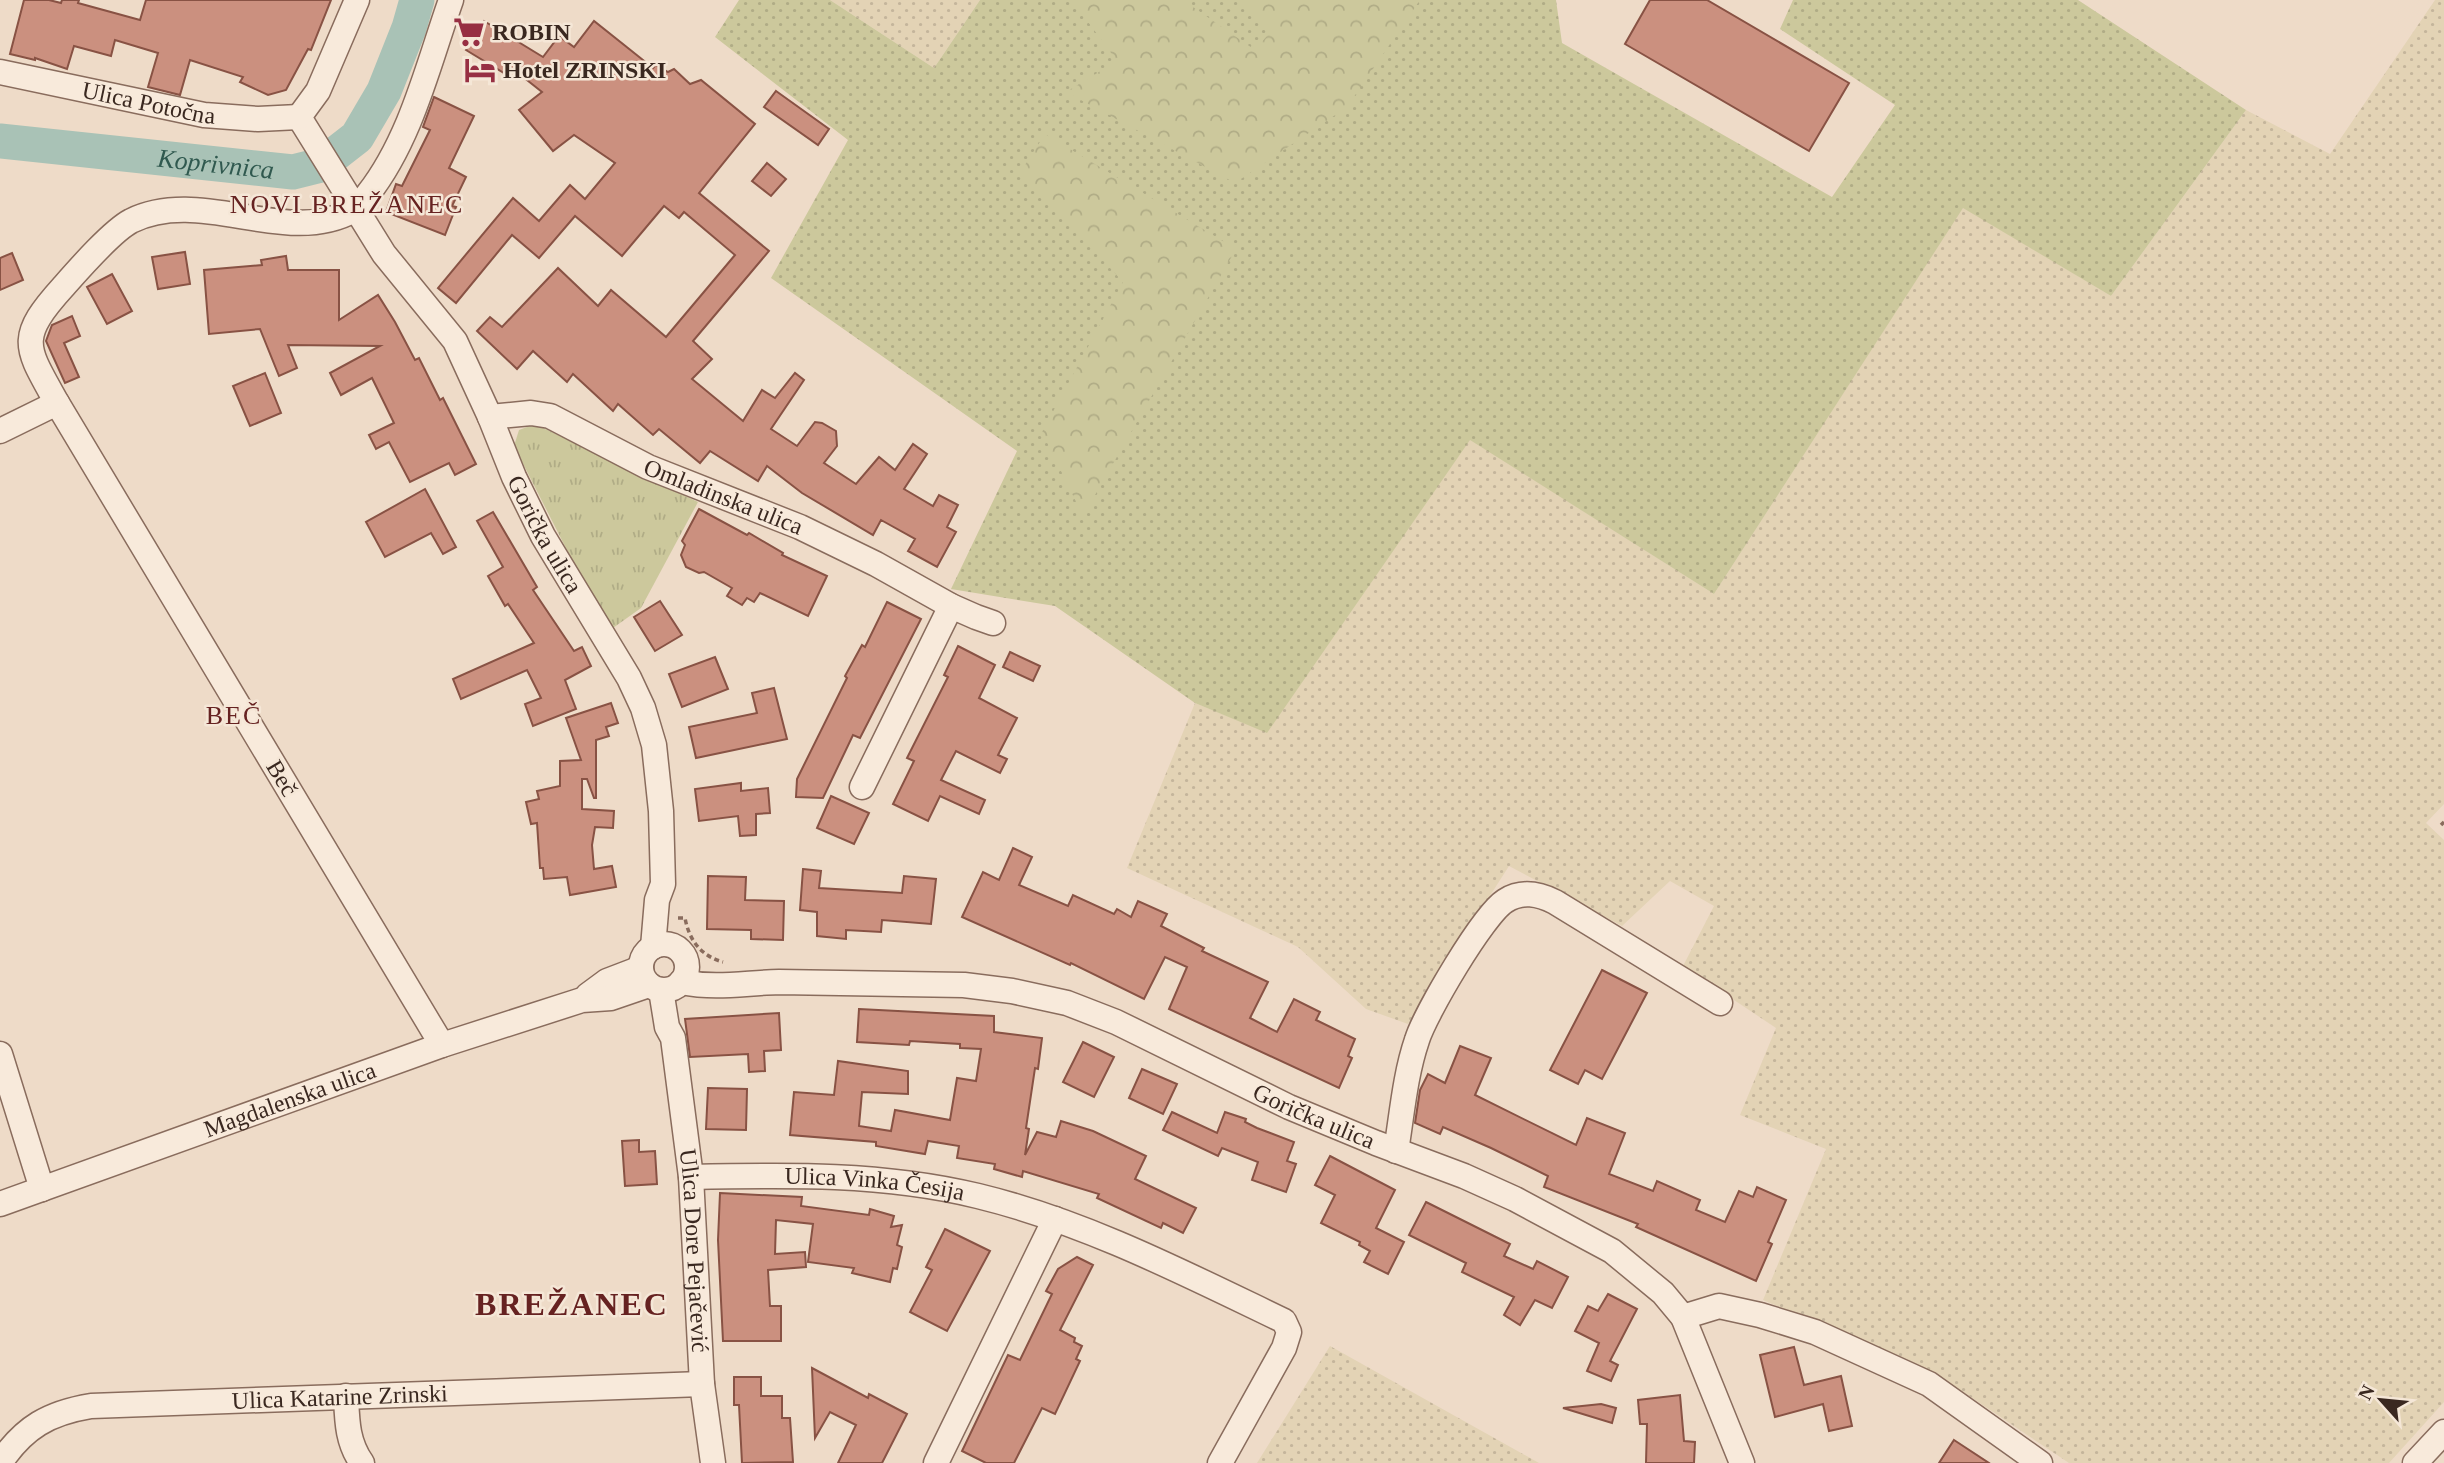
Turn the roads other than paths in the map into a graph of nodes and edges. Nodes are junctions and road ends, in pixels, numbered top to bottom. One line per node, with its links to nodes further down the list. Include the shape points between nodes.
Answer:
1 (357, 0): 4 (street)
2 (451, 0): 5 (street, via 405,130 382,176)
3 (0, 72): 4 (street, Ulica Potočna, via 204,115)
4 (304, 123): 5 (street, Gorička ulica)
5 (356, 209): 6 (street, via 308,224 187,209 130,222 60,290 34,327 29,341 31,356); 7 (street, Gorička ulica, via 384,254 455,341)
6 (57, 403): 8 (street); 15 (street, Beč)
7 (490, 417): 9 (street, Omladinska ulica, via 531,412 550,416 648,467 800,527); 12 (street, Gorička ulica, via 543,536 643,708 654,745 659,788)
8 (0, 431)
9 (951, 606): 10 (street, Omladinska ulica); 11 (street)
10 (993, 623)
11 (862, 787)
12 (663, 884): 13 (street, Gorička ulica, via 657,900); 13 (street, Gorička ulica, via 673,918)
13 (665, 971): 15 (street, Magdalenska ulica, via 607,981 582,1000); 17 (street, Gorička ulica, via 757,982 964,985 1067,1003 1116,1022 1289,1107); 18 (street, Ulica Dore Pejačević, via 678,1024 673,1038)
14 (1720, 1003): 17 (street, via 1548,899 1516,896 1488,918 1424,1023 1416,1042)
15 (442, 1045): 19 (street, Magdalenska ulica)
16 (0, 1054): 19 (street)
17 (1396, 1151): 22 (street, Gorička ulica, via 1504,1194 1612,1251 1663,1293)
18 (691, 1177): 21 (street, Ulica Vinka Česija, via 882,1180 976,1196); 23 (street, Ulica Dore Pejačević)
19 (42, 1189): 20 (street, Magdalenska ulica)
20 (0, 1204)
21 (1055, 1219): 29 (street); 30 (street, Ulica Vinka Česija, via 1283,1321 1289,1332 1284,1348)
22 (1683, 1317): 31 (street, Gorička ulica); 32 (street, via 1719,1306 1815,1332 1929,1384)
23 (702, 1384): 24 (street, Ulica Katarine Zrinski); 28 (street, Ulica Dore Pejačević)
24 (346, 1396): 26 (street, Ulica Katarine Zrinski, via 67,1410 41,1420 12,1444); 27 (street, via 346,1428)
25 (2444, 1432): 33 (street)
26 (0, 1463)
27 (362, 1463)
28 (713, 1463)
29 (936, 1463)
30 (1220, 1463)
31 (1742, 1463)
32 (2040, 1463)
33 (2415, 1463)

